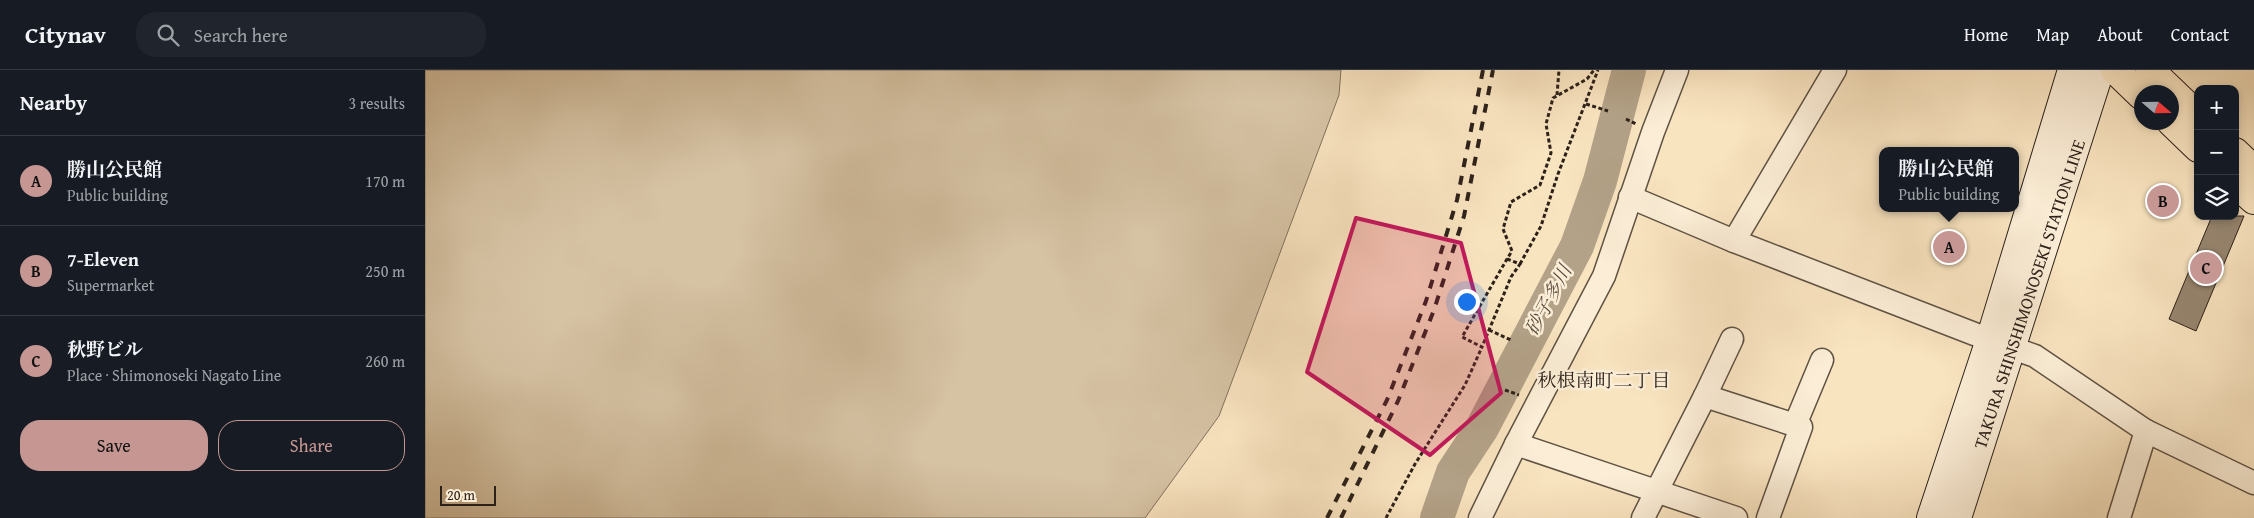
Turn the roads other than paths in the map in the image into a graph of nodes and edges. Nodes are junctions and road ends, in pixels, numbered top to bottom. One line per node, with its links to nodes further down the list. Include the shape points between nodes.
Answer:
1 (1677, 70): 14 (street)
2 (1835, 70): 16 (street)
3 (2072, 70): 18 (main road, TAKURA SHINSHIMONOSEKI STATION LINE)
4 (2099, 70): 18 (main road, TAKURA SHINSHIMONOSEKI STATION LINE)
5 (2115, 70): 7 (main road)
6 (2150, 70): 8 (main road)
7 (2134, 88)
8 (2194, 112)
9 (2179, 130): 10 (main road)
10 (2194, 144)
11 (2239, 156): 12 (main road)
12 (2254, 170)
13 (2239, 187): 15 (main road)
14 (1630, 197): 16 (street); 23 (street, via 1604,276)
15 (2254, 200)
16 (1734, 241): 18 (street)
17 (1731, 339): 20 (street)
18 (2001, 344): 22 (street, via 2035,356); 30 (main road, TAKURA SHINSHIMONOSEKI STATION LINE); 31 (main road, TAKURA SHINSHIMONOSEKI STATION LINE)
19 (1823, 360): 21 (street)
20 (1705, 396): 21 (street); 25 (street)
21 (1795, 425): 29 (street, via 1801,427)
22 (2146, 431): 24 (street); 32 (street)
23 (1516, 444): 25 (street); 26 (street)
24 (2254, 483)
25 (1657, 491): 27 (street); 28 (street)
26 (1481, 518)
27 (1643, 518)
28 (1736, 518)
29 (1768, 518)
30 (1931, 518)
31 (1957, 518)
32 (2119, 518)

